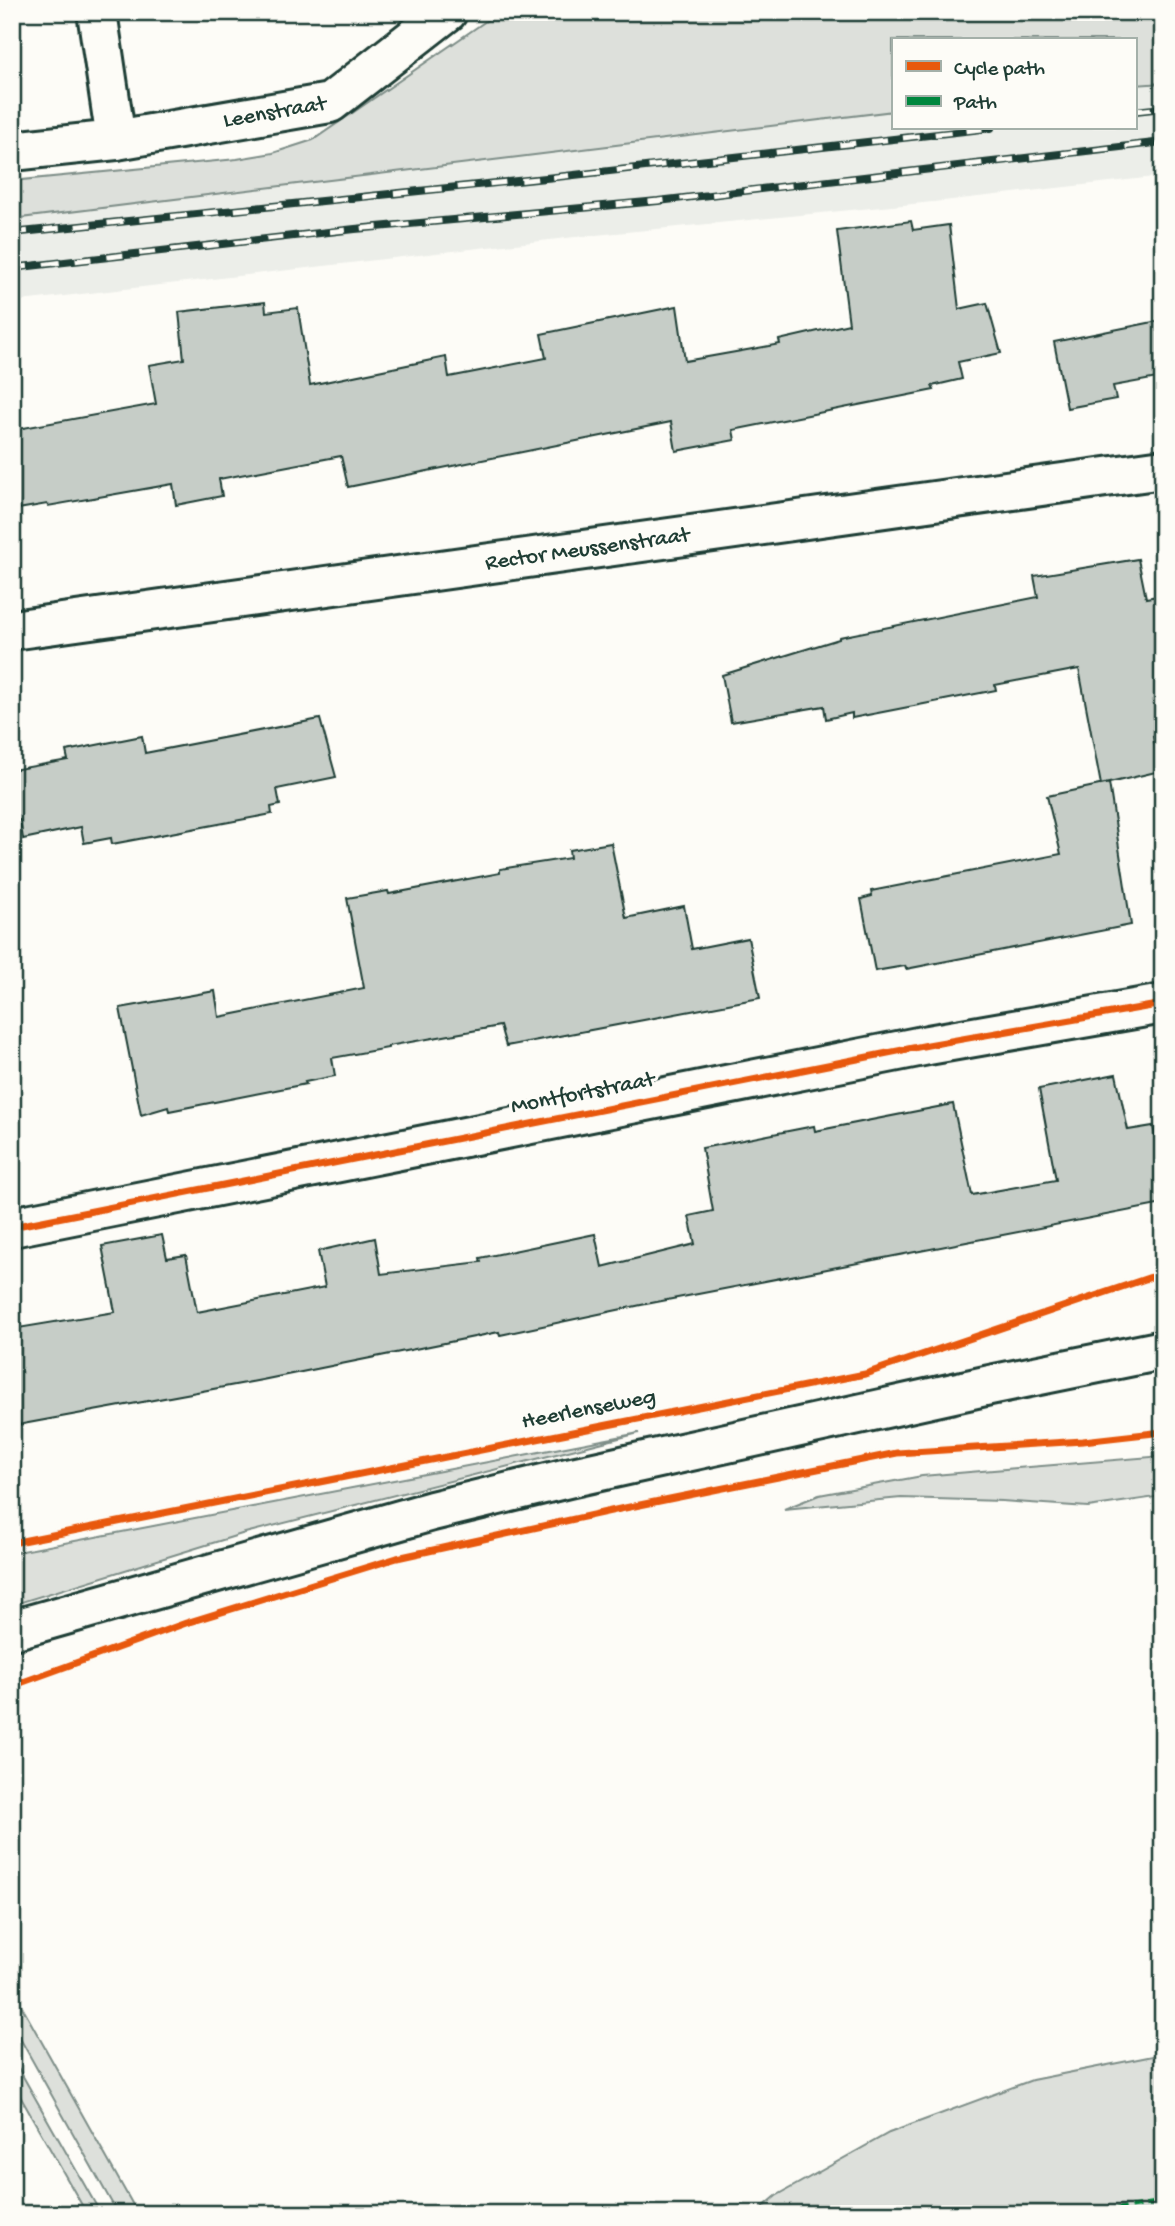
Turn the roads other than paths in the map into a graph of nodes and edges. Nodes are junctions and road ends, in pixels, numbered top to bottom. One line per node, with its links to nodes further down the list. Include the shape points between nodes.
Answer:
1 (97, 12): 3 (street)
2 (447, 12): 3 (street, Leenstraat, via 330,103)
3 (116, 140): 4 (street, Leenstraat)
4 (12, 151)
5 (1163, 469): 6 (street, Rector Meussenstraat)
6 (12, 630)
7 (1163, 1004): 8 (street, Montfortstraat, via 928,1045)
8 (12, 1227)
9 (1163, 1350): 10 (street, via 568,1478 432,1511)
10 (143, 1594): 11 (street); 12 (street)
11 (12, 1630)
12 (12, 1652)

